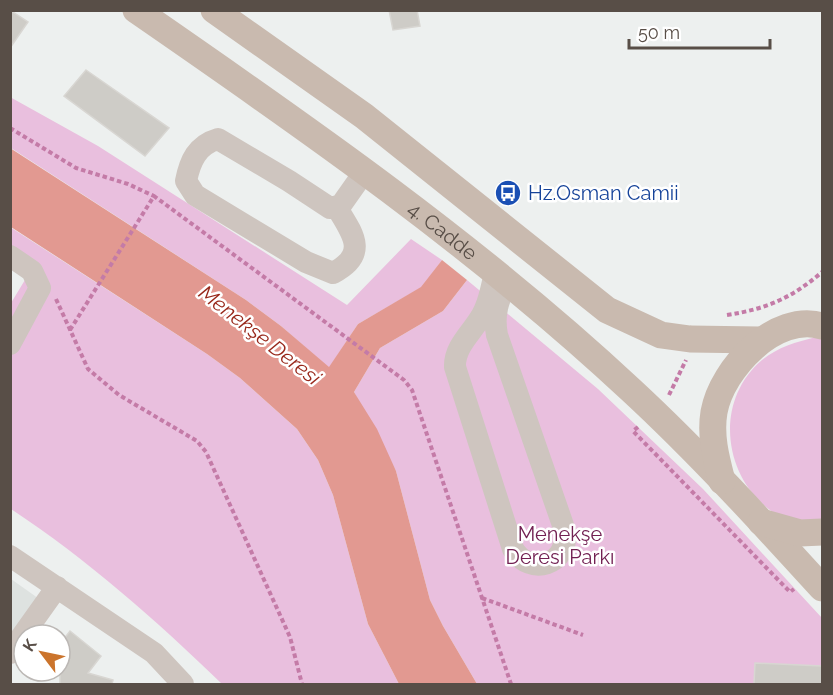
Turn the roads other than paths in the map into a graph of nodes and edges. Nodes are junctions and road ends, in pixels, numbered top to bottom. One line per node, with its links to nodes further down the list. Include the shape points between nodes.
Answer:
1 (136, 10): 3 (main road, 4. Cadde)
2 (214, 10): 8 (main road, via 364,116 607,310 661,335)
3 (365, 171): 4 (street); 6 (main road, 4. Cadde)
4 (337, 208): 4 (street, via 330,208 218,140 204,143 190,163 186,181 195,195 306,262 333,273 344,267 356,248 354,232)
5 (10, 256): 9 (street, via 32,271 40,288)
6 (501, 277): 6 (street, via 462,344 455,367 513,549 525,562 543,566 559,557 566,531 497,335 494,320); 10 (main road, 4. Cadde, via 630,389)
7 (817, 319): 8 (main road)
8 (759, 340): 10 (main road, via 726,378 714,412 713,447)
9 (10, 344)
10 (723, 482): 11 (main road, 4. Cadde)
11 (760, 521): 12 (main road, via 800,533); 15 (main road)
12 (822, 532)
13 (10, 556): 14 (street)
14 (57, 587): 16 (street); 17 (street, via 154,652)
15 (822, 588)
16 (10, 653)
17 (183, 684)

